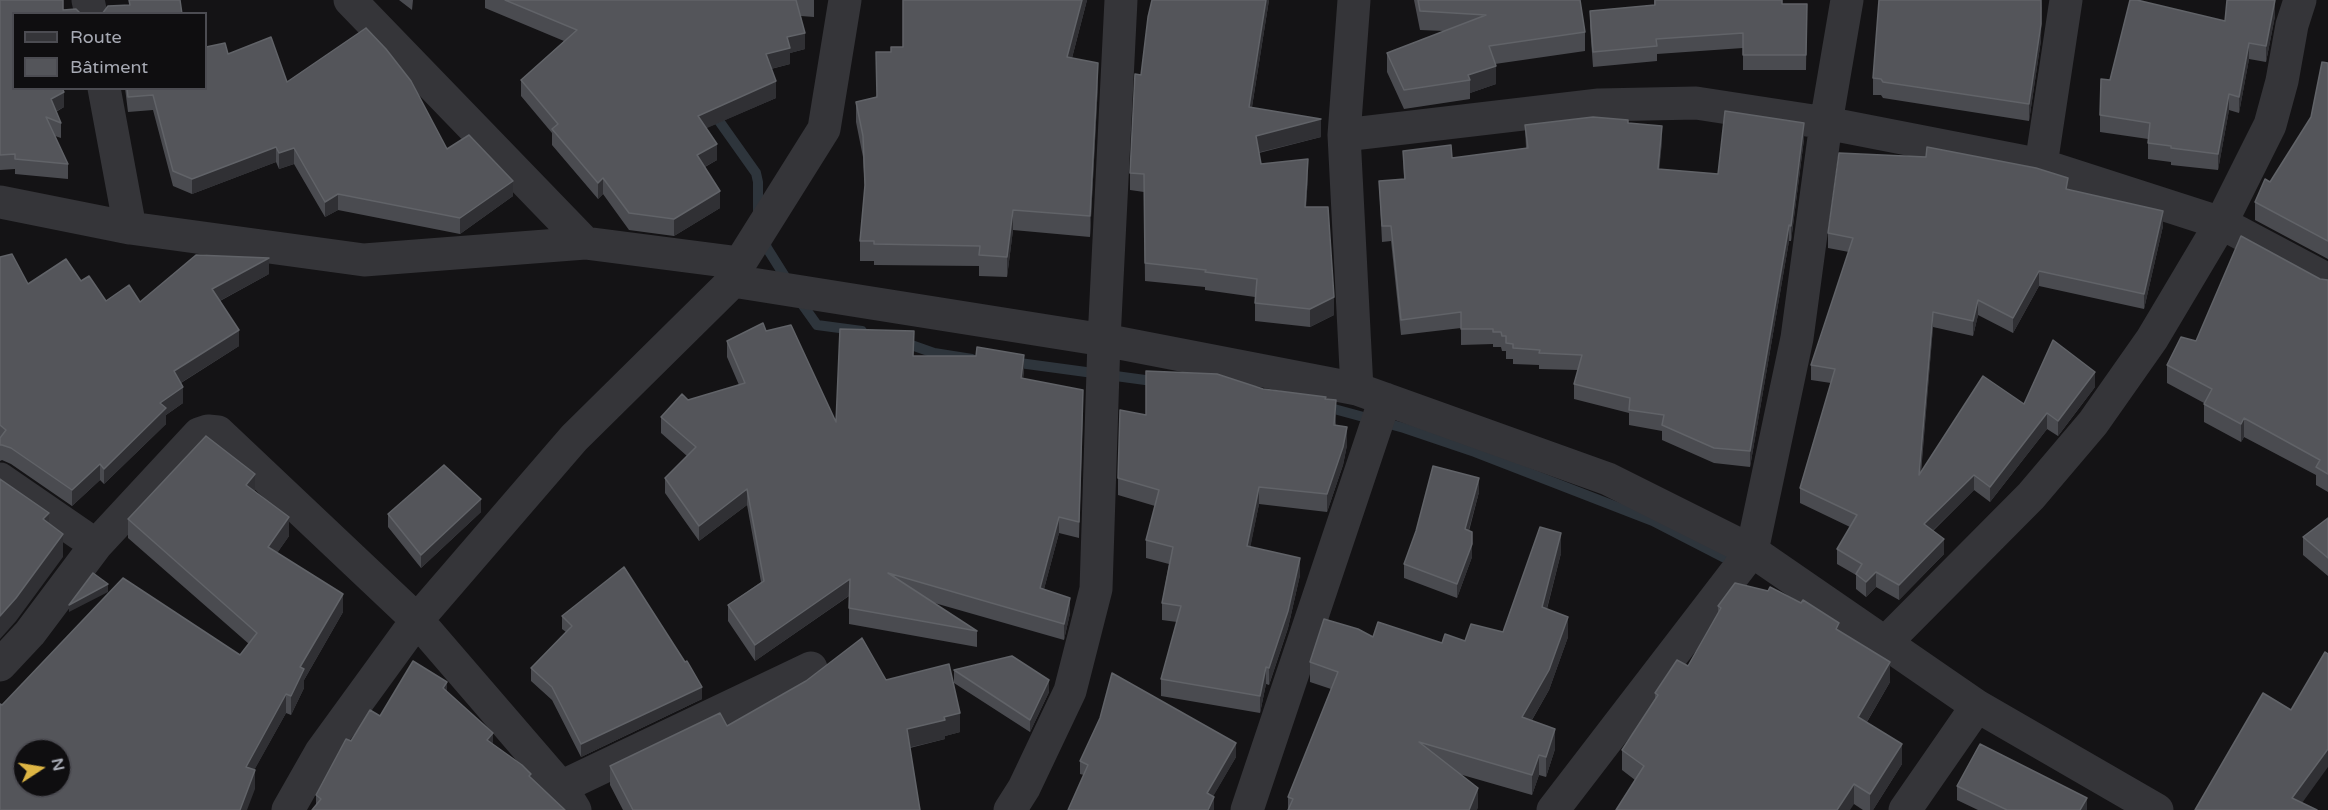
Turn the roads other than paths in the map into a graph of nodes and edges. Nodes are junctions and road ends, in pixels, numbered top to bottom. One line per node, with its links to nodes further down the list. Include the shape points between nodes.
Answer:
1 (350, 0): 15 (street)
2 (845, 0): 16 (street, via 824,129)
3 (1120, 0): 18 (street)
4 (1354, 0): 10 (street)
5 (1847, 0): 9 (street)
6 (2066, 0): 11 (street)
7 (2300, 0): 13 (street, via 2270,125)
8 (104, 90): 14 (street)
9 (1826, 123): 10 (street, via 1696,103 1599,105); 11 (street); 22 (street, via 1797,338)
10 (1344, 135): 19 (street)
11 (2041, 165): 13 (street)
12 (0, 202): 14 (street)
13 (2221, 223): 17 (street); 24 (street, via 2152,339 2093,423 2031,496)
14 (130, 228): 15 (street, via 364,260)
15 (585, 243): 16 (street)
16 (737, 272): 18 (street); 23 (street, via 574,438)
17 (2328, 280)
18 (1104, 340): 19 (street); 30 (street, via 1096,589 1070,691)
19 (1371, 394): 22 (street, via 1608,480); 31 (street)
20 (0, 479): 21 (street)
21 (96, 545): 23 (street, via 199,434 218,432); 25 (street, via 30,633)
22 (1752, 551): 24 (street); 32 (street)
23 (417, 620): 28 (street); 29 (street, via 321,753)
24 (1886, 642): 27 (street)
25 (0, 665)
26 (811, 668): 28 (street)
27 (1977, 706): 33 (street); 34 (street)
28 (568, 799)
29 (288, 810)
30 (1010, 810)
31 (1247, 810)
32 (1553, 810)
33 (1905, 810)
34 (2157, 810)

